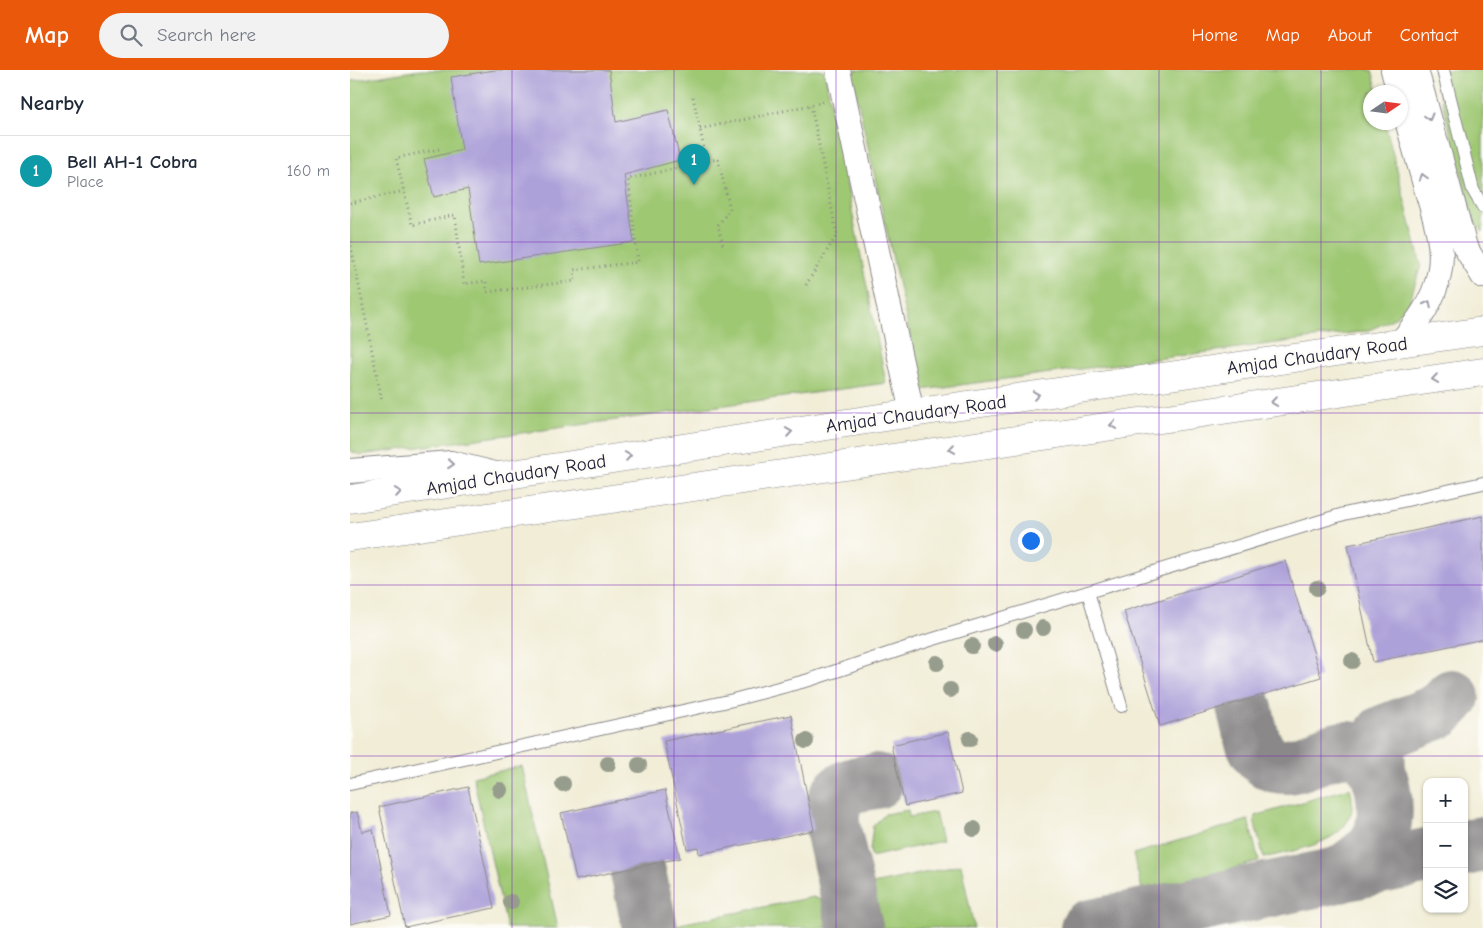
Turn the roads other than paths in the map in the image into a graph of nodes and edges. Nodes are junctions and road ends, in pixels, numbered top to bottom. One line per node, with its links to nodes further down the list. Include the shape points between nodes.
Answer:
1 (838, 70): 12 (street)
2 (1393, 70): 5 (street)
3 (1416, 70): 8 (street, one-way to 8, via 1465,247)
4 (1443, 70): 7 (lane, via 1473,190)
5 (1398, 85)
6 (1408, 124): 10 (street, one-way to 6, via 1431,299 1440,274 1441,249)
7 (1483, 207)
8 (1483, 276)
9 (1483, 332): 10 (main road, Amjad Chaudary Road)
10 (1400, 343): 12 (main road, Amjad Chaudary Road, one-way to 10)
11 (1483, 372): 17 (main road, Amjad Chaudary Road, one-way to 17)
12 (912, 413): 14 (main road, Amjad Chaudary Road, one-way to 12)
13 (350, 471): 14 (street, one-way to 14, via 451,463)
14 (500, 476): 16 (main road, Amjad Chaudary Road, one-way to 14)
15 (1483, 483): 18 (lane, via 1344,514)
16 (350, 499)
17 (350, 537)
18 (1088, 592): 19 (lane); 20 (lane, via 809,680 733,700)
19 (1121, 706)
20 (350, 784)

